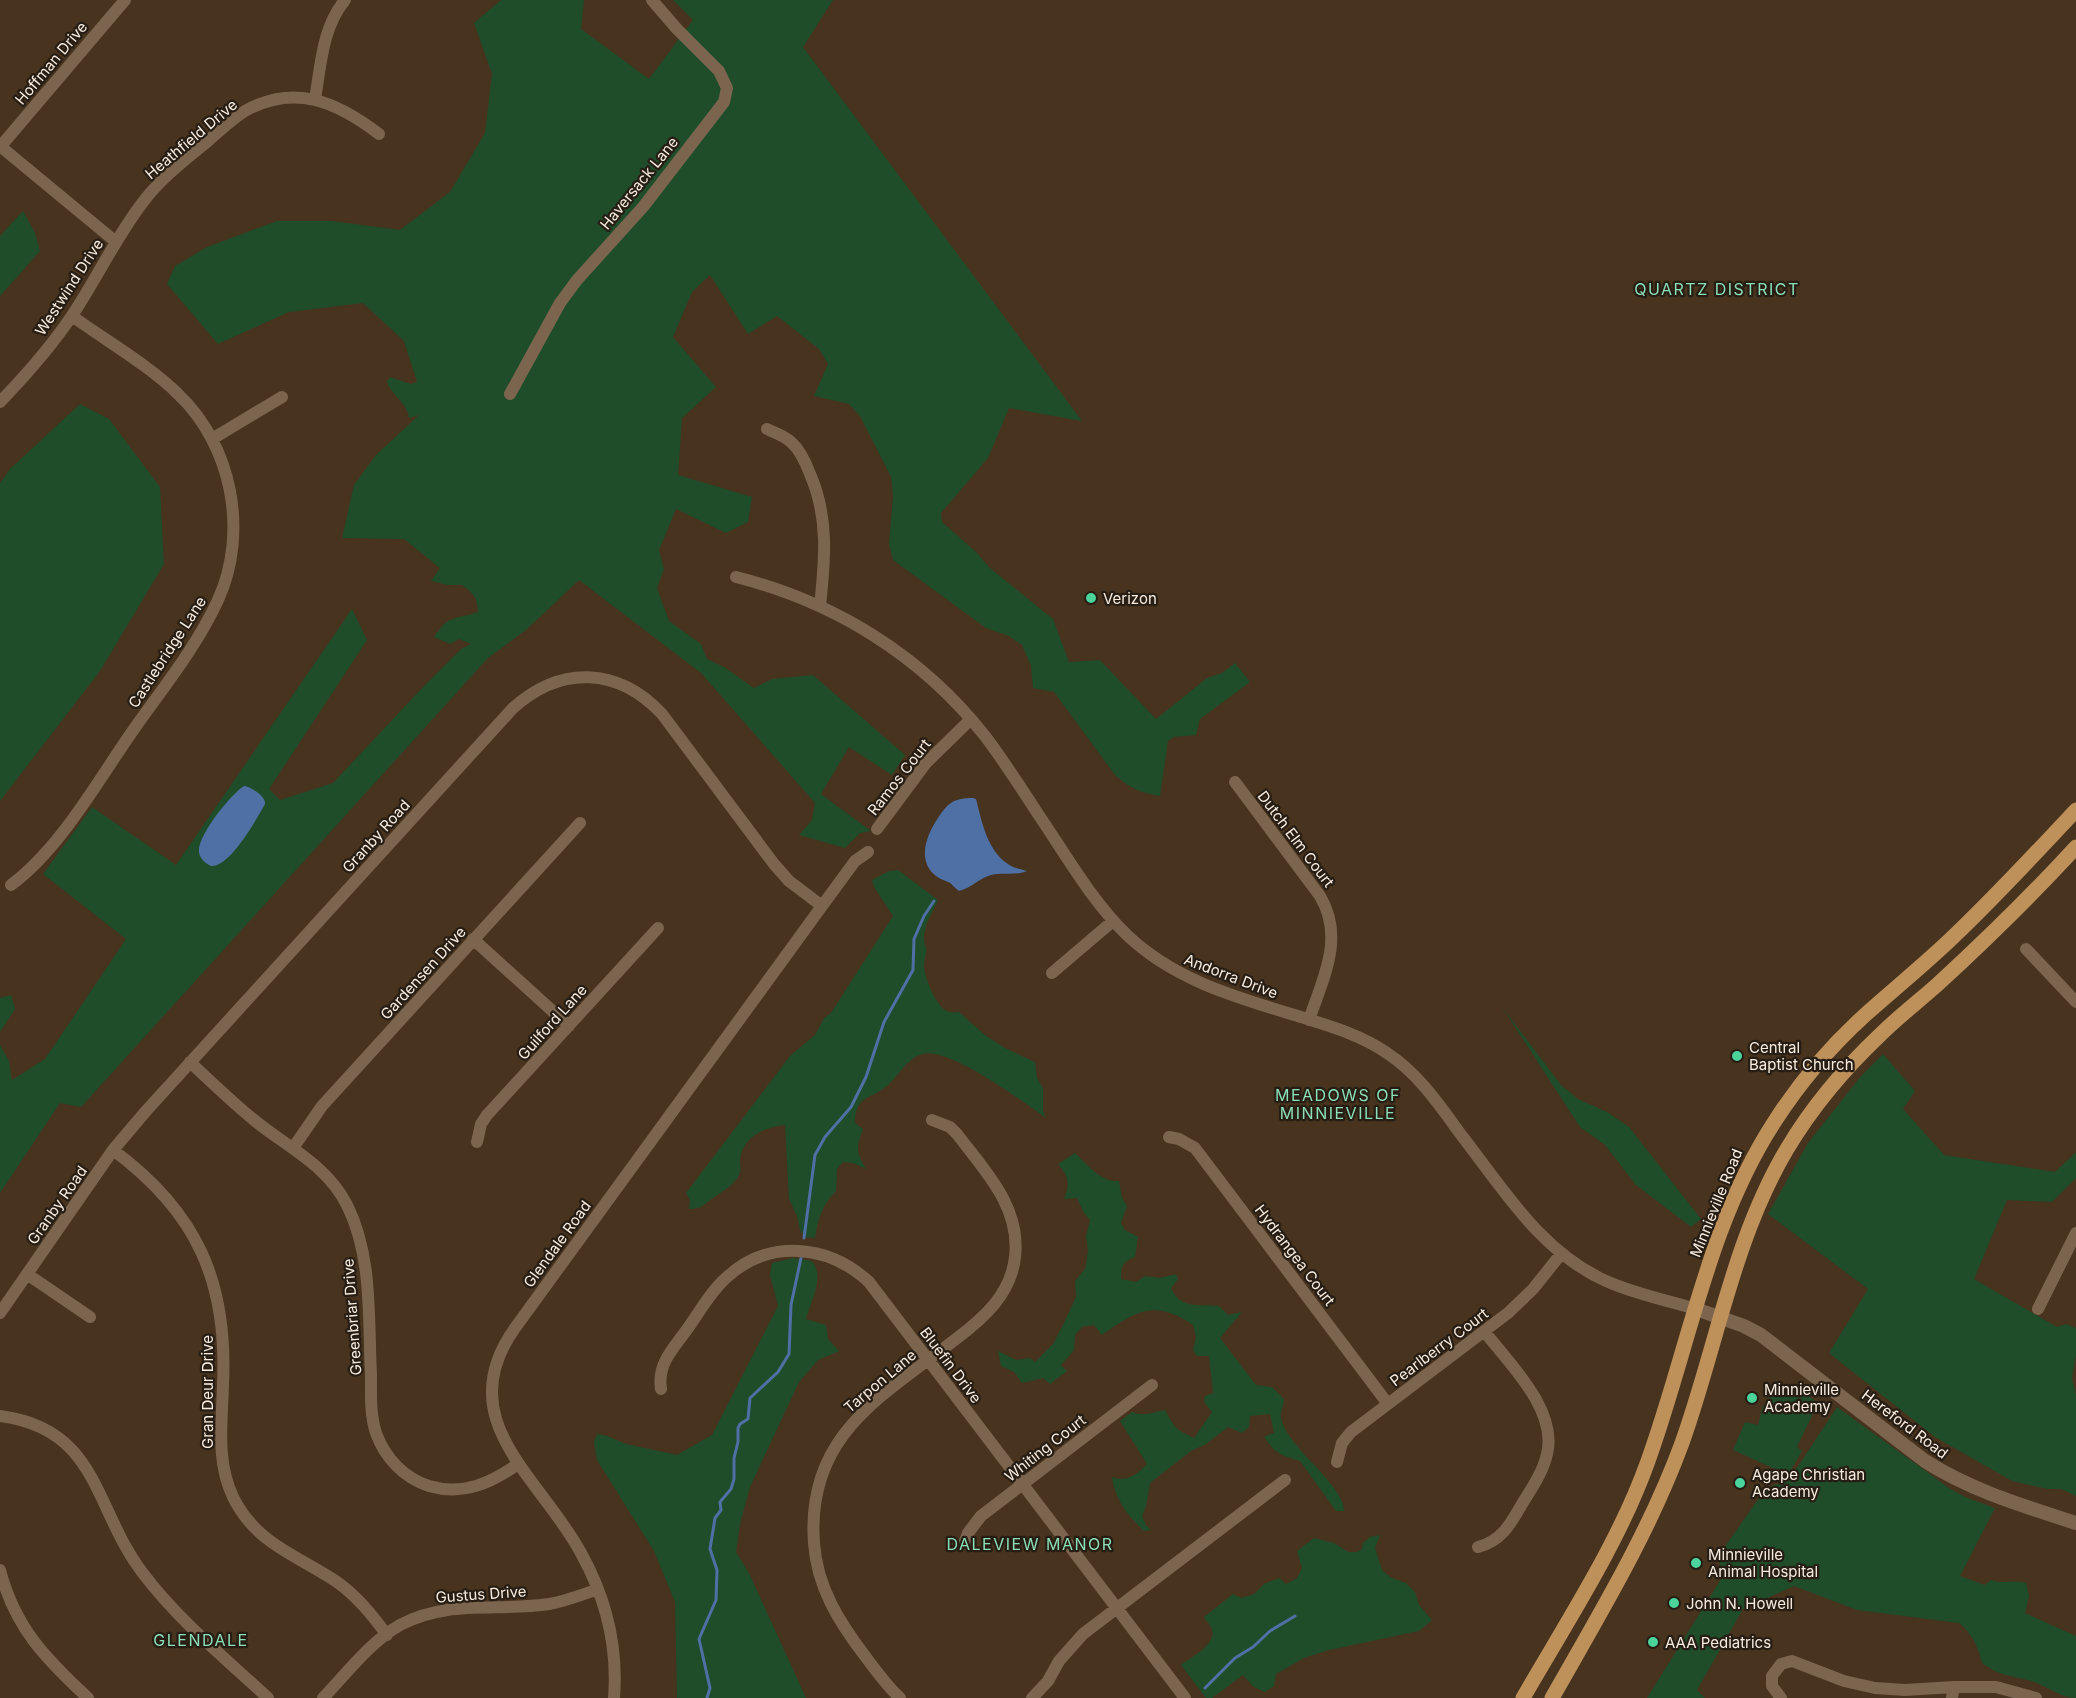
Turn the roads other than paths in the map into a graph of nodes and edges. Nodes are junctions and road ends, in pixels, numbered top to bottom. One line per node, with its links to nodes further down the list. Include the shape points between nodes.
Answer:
1 (125, 0): 6 (street, Hoffman Drive)
2 (345, 0): 4 (street, via 326,33)
3 (652, 0): 9 (street, Haversack Lane, via 718,71 725,81 724,102 643,207 560,303)
4 (315, 99): 5 (street, Heathfield Drive, via 348,112); 7 (street, Heathfield Drive, via 272,100 236,117 154,190)
5 (379, 134)
6 (0, 146): 7 (street)
7 (116, 242): 8 (street, Westwind Drive)
8 (72, 316): 11 (street, Westwind Drive); 13 (street, Castlebridge Lane, via 171,387 193,409)
9 (510, 394)
10 (282, 397): 13 (street)
11 (0, 402)
12 (767, 429): 15 (street, via 799,451 821,503 825,545)
13 (212, 439): 23 (street, Castlebridge Lane, via 228,480 233,518 230,561 218,599 183,660 78,810 38,862)
14 (736, 578): 15 (street, Andorra Drive)
15 (820, 606): 16 (street, Andorra Drive, via 856,624 909,660)
16 (971, 719): 20 (street, Ramos Court, via 926,763); 25 (street, Andorra Drive)
17 (1235, 782): 33 (street, Dutch Elm Court, via 1320,896 1330,916 1332,944)
18 (2076, 810): 44 (main road, Minnieville Road, via 1952,938 1840,1039 1794,1093 1745,1173)
19 (580, 823): 27 (street, Gardensen Drive)
20 (877, 829)
21 (2076, 847): 48 (main road, via 1994,932 1881,1033 1815,1105 1767,1185)
22 (868, 852): 24 (street, Glendale Road, via 855,861)
23 (10, 885)
24 (822, 906): 35 (street, Granby Road, via 774,864 652,703 636,690 610,680 568,678 537,690 513,708); 56 (street, Glendale Road, via 503,1346 494,1370 493,1403 500,1432)
25 (1113, 921): 29 (street); 33 (street, Andorra Drive, via 1151,955 1184,975)
26 (658, 928): 34 (street, Guilford Lane)
27 (474, 939): 34 (street); 39 (street, Gardensen Drive, via 322,1106)
28 (2026, 949): 31 (street)
29 (1052, 973)
30 (2076, 981): 31 (street)
31 (2067, 992): 32 (street)
32 (2076, 1002)
33 (1309, 1020): 42 (street, Andorra Drive, via 1352,1034 1399,1061 1428,1091 1526,1220)
34 (569, 1026): 38 (street, Guilford Lane, via 488,1115 481,1124)
35 (190, 1062): 39 (street, Greenbriar Drive, via 250,1117); 40 (street, Granby Road)
36 (932, 1120): 50 (street, Tarpon Lane, via 957,1134 996,1185 1009,1209 1016,1241 1013,1271 1000,1298 977,1323)
37 (1169, 1137): 53 (street, Hydrangea Court, via 1195,1148)
38 (477, 1142)
39 (293, 1148): 56 (street, Greenbriar Drive, via 335,1186 357,1230 366,1273 372,1416 386,1453 415,1480 448,1489 480,1485)
40 (113, 1150): 43 (street, Granby Road); 65 (street, Gran Deur Drive, via 166,1196 188,1226 208,1266 222,1322 222,1461 242,1512 270,1542 346,1590)
41 (2076, 1233): 45 (street)
42 (1561, 1254): 44 (street, Andorra Drive, via 1606,1281); 49 (street, Pearlberry Court, via 1521,1302)
43 (27, 1274): 46 (street, Granby Road); 47 (street)
44 (1696, 1308): 48 (street, Hereford Road); 74 (main road, Minnieville Road, via 1639,1485 1619,1529)
45 (2038, 1309)
46 (0, 1313)
47 (90, 1317)
48 (1719, 1317): 59 (street, Hereford Road, via 1761,1335 1950,1477 1982,1492); 75 (main road, via 1682,1442 1652,1514)
49 (1484, 1331): 53 (street, Pearlberry Court); 61 (street, via 1534,1397 1545,1421 1549,1447 1536,1480 1507,1530 1495,1541)
50 (929, 1360): 52 (street, Bluefin Drive, via 858,1272 821,1253 788,1251 748,1262 721,1283 664,1362); 58 (street, Bluefin Drive); 71 (street, Tarpon Lane, via 870,1405 847,1429 821,1474 813,1514 814,1552 831,1606)
51 (1152, 1385): 58 (street, Whiting Court)
52 (661, 1389)
53 (1388, 1404): 55 (street, Pearlberry Court, via 1347,1437)
54 (0, 1416): 68 (street, via 38,1425 66,1442 96,1484 122,1541 142,1573 188,1623)
55 (1337, 1462)
56 (518, 1464): 63 (street, Glendale Road, via 574,1540)
57 (1285, 1480): 64 (street)
58 (1023, 1484): 60 (street, Whiting Court, via 981,1516); 64 (street, Bluefin Drive)
59 (2076, 1522)
60 (965, 1541)
61 (1478, 1547)
62 (0, 1570): 67 (street, via 12,1605 34,1642)
63 (598, 1589): 65 (street, Gustus Drive, via 549,1604 432,1612); 70 (street, Glendale Road, via 614,1652)
64 (1116, 1608): 72 (street, via 1070,1646); 73 (street, Bluefin Drive)
65 (387, 1635): 69 (street, Gustus Drive)
66 (1953, 1692): 76 (street, via 1875,1688 1792,1661 1781,1664 1772,1676 1772,1686); 77 (street, via 1996,1687)
67 (88, 1698)
68 (268, 1698)
69 (323, 1698)
70 (614, 1698)
71 (900, 1698)
72 (1032, 1698)
73 (1185, 1698)
74 (1523, 1698)
75 (1552, 1698)
76 (1781, 1698)
77 (2036, 1698)

